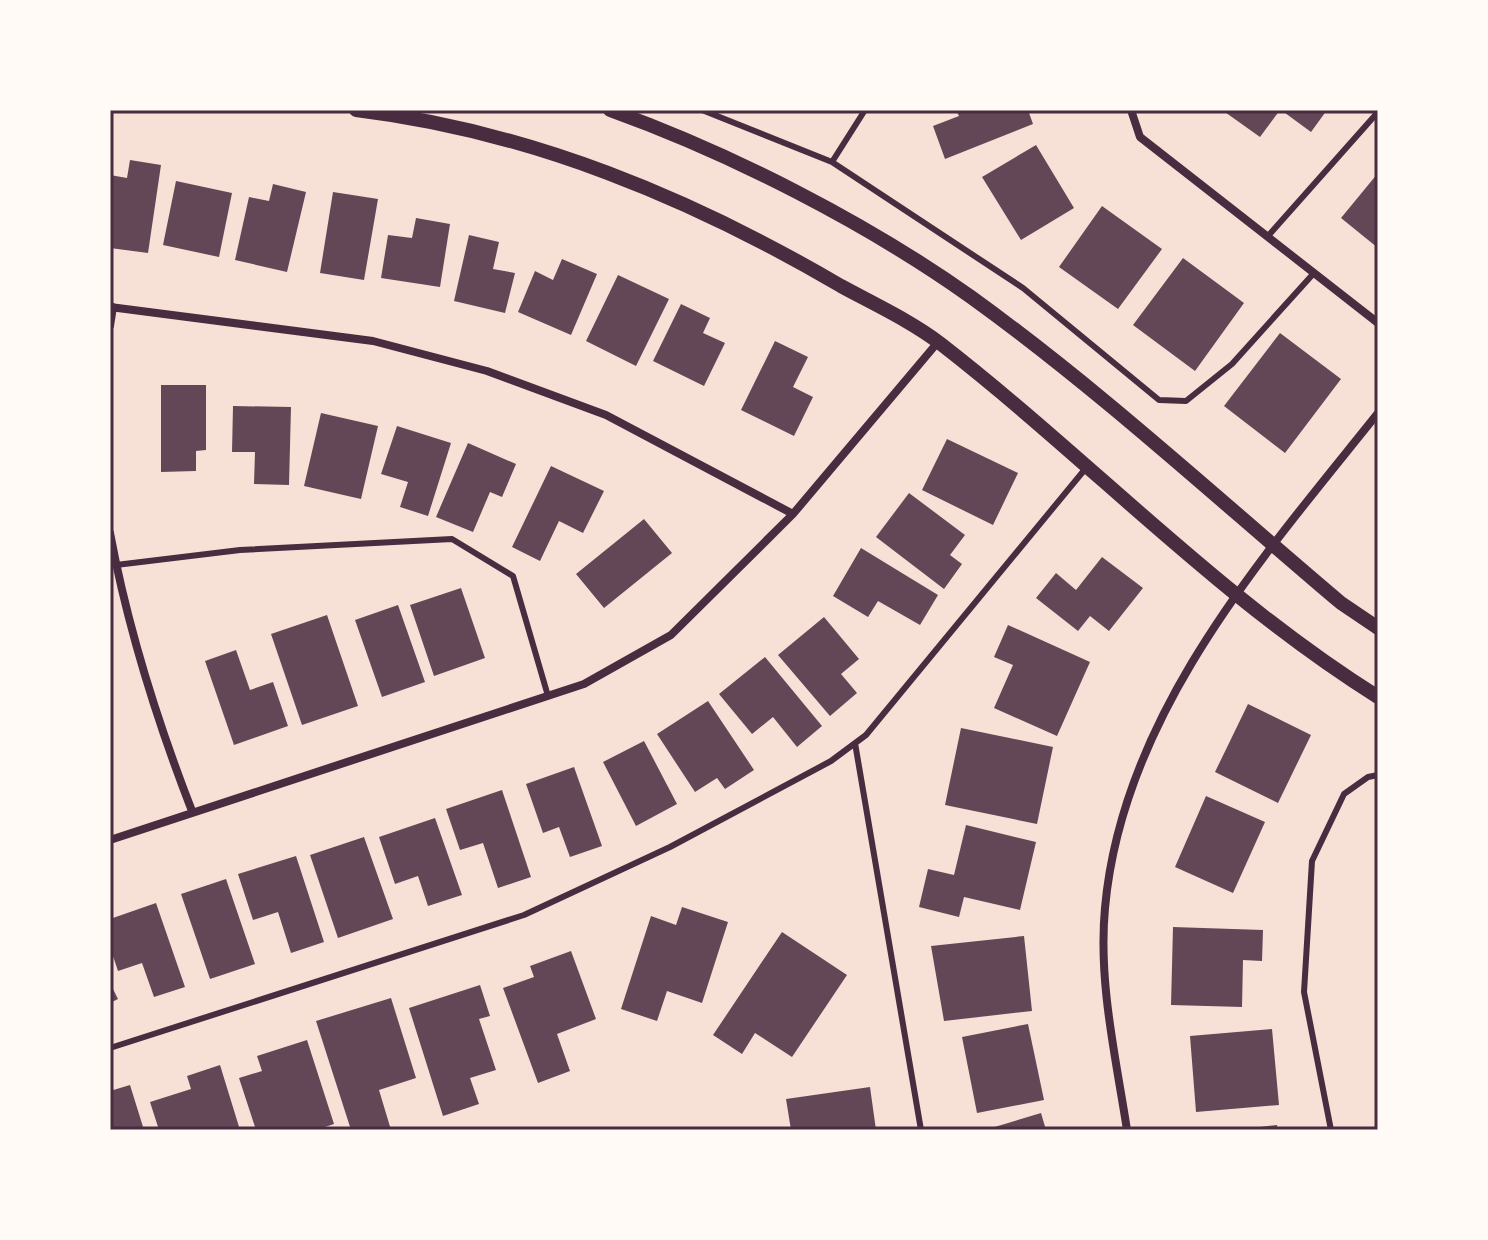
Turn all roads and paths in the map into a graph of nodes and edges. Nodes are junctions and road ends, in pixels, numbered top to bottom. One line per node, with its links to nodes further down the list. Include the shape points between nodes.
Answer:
1 (356, 110): 13 (street, via 411,117 579,162 751,233)
2 (610, 110): 18 (street, via 754,171 970,297)
3 (702, 110): 7 (lane)
4 (865, 110): 7 (lane)
5 (1131, 110): 8 (street, via 1140,137)
6 (1378, 112): 8 (lane)
7 (832, 162): 9 (lane, via 1023,288 1159,400 1186,401 1232,364)
8 (1268, 236): 9 (street)
9 (1314, 273): 11 (street)
10 (112, 307): 12 (street); 16 (street, via 373,341 487,371 606,415)
11 (1378, 323)
12 (110, 326)
13 (938, 342): 15 (street); 16 (street)
14 (1378, 413): 18 (street)
15 (1086, 468): 20 (street); 24 (lane)
16 (793, 514): 22 (street, via 671,635 584,684)
17 (110, 533): 19 (street)
18 (1272, 545): 20 (street); 21 (street)
19 (116, 565): 22 (lane, via 240,550 452,539 513,576); 26 (street, via 160,730)
20 (1234, 594): 23 (street); 30 (street, via 1151,737 1122,811 1104,909 1107,998)
21 (1378, 628)
22 (548, 696): 26 (street)
23 (1378, 697)
24 (855, 743): 28 (lane, via 670,847 524,915); 29 (lane)
25 (1378, 775): 31 (lane, via 1344,794 1312,861 1304,992)
26 (192, 811): 27 (street)
27 (110, 840)
28 (110, 1048)
29 (921, 1130)
30 (1127, 1130)
31 (1331, 1130)

